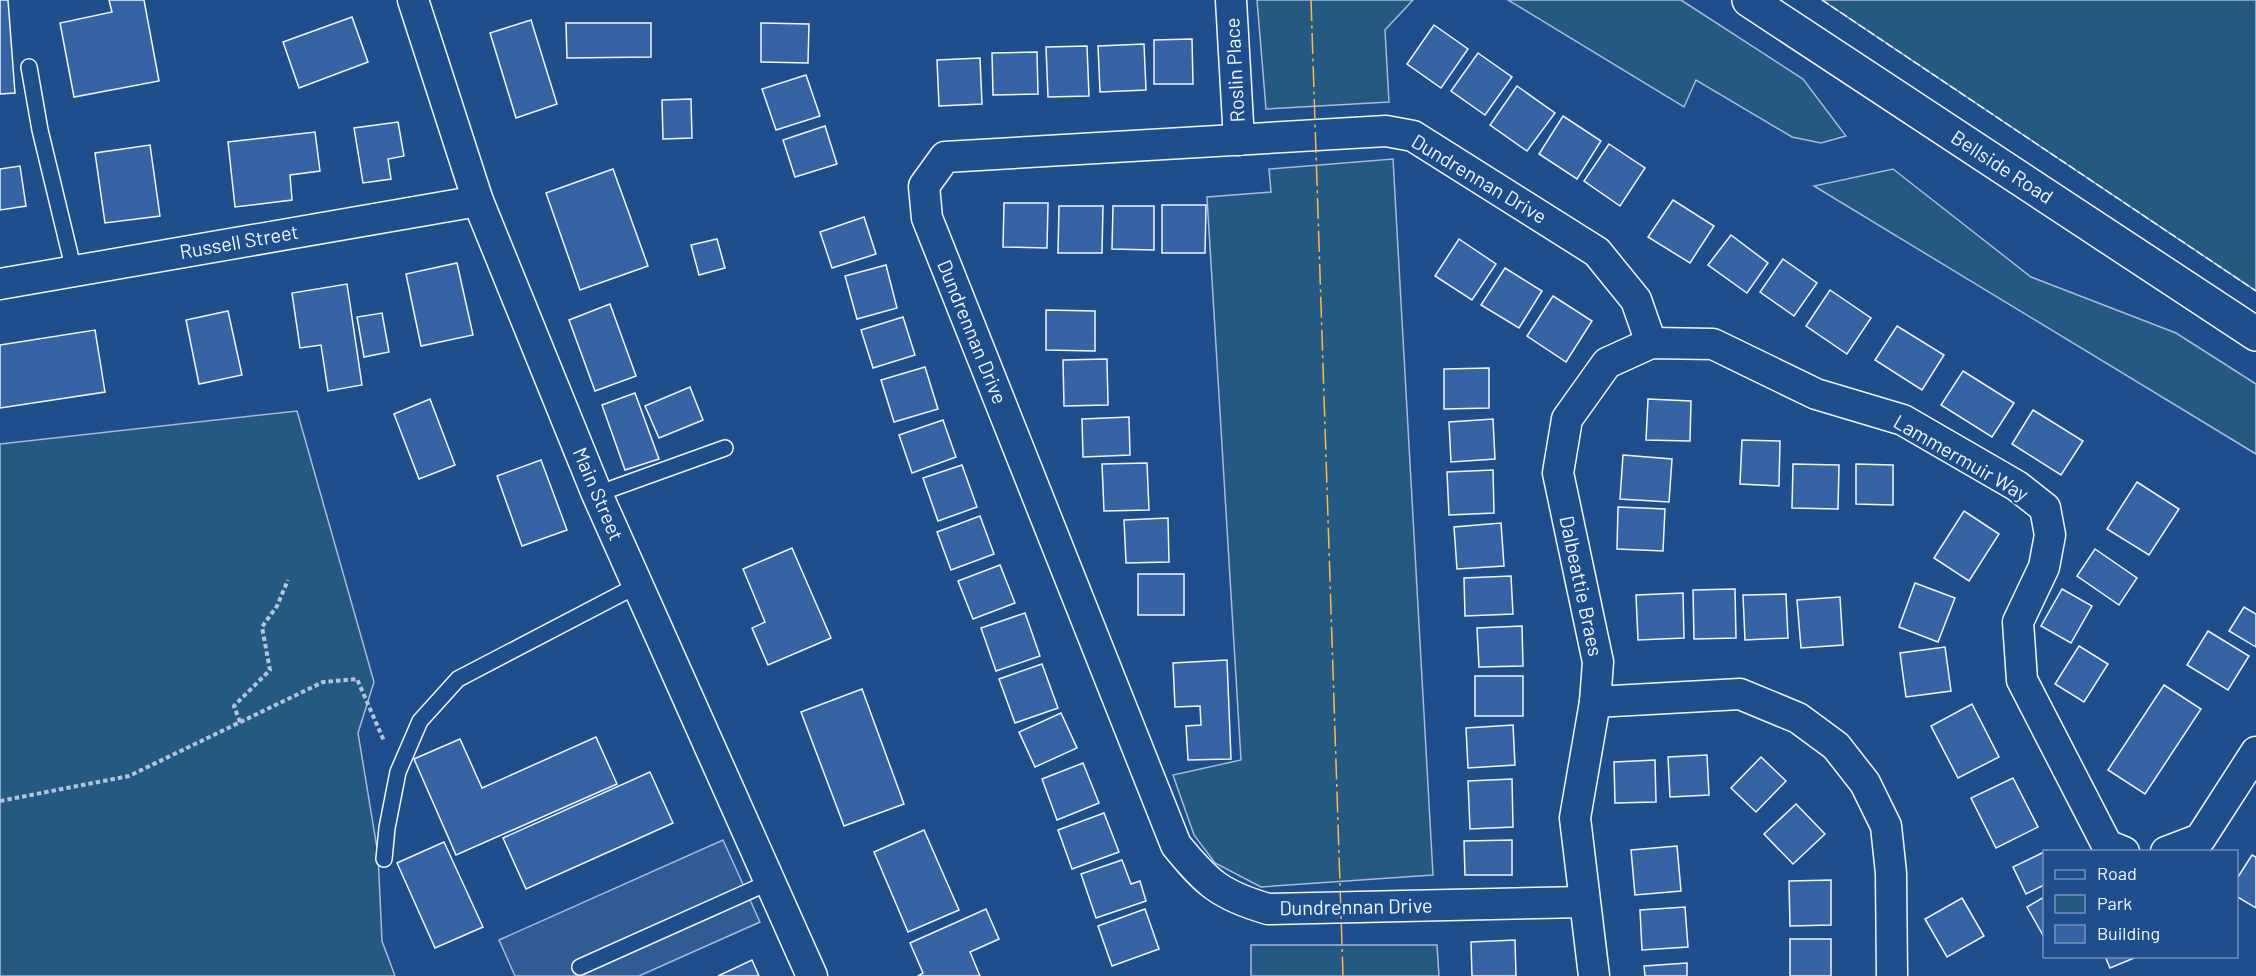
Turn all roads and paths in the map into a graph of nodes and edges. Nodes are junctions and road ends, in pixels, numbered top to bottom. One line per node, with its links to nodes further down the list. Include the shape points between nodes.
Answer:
1 (413, 0): 6 (street, Main Street)
2 (1231, 0): 5 (street, Roslin Place)
3 (1749, 0): 9 (main road, Bellside Road)
4 (29, 67): 7 (lane)
5 (1239, 140): 10 (street, Dundrennan Drive, via 1386,131 1413,136 1597,252 1636,300); 24 (street, Dundrennan Drive, via 945,157 924,186 927,218 1176,845 1203,878 1234,899 1268,909)
6 (478, 201): 7 (street, Russell Street); 12 (street, Main Street)
7 (74, 271): 8 (street, Russell Street)
8 (0, 284)
9 (2256, 334)
10 (1651, 343): 15 (street, Dalbeattie Braes, via 1607,363 1567,419 1558,473 1598,662); 20 (street, Lammermuir Way, via 1713,344 1816,393 1903,420 2017,486 2045,508 2050,535 2044,567 2018,622 2022,680 2107,844)
11 (725, 448): 12 (lane)
12 (597, 494): 14 (street, Main Street)
13 (288, 580): 16 (path, via 277,606 261,627 270,670 234,706)
14 (636, 586): 18 (lane, via 458,679 420,722); 23 (street, Main Street)
15 (1595, 702): 24 (street, Dalbeattie Braes, via 1575,818); 28 (street, via 1740,694 1798,718 1836,746 1865,783 1886,826 1891,873)
16 (240, 722): 18 (path, via 323,682 357,679 387,749); 19 (path, via 129,776)
17 (2256, 752): 21 (street, via 2200,838)
18 (403, 759): 22 (lane)
19 (0, 801)
20 (2120, 850)
21 (2171, 850)
22 (384, 859)
23 (772, 882): 25 (lane); 26 (street, Main Street)
24 (1584, 902): 27 (street, Dalbeattie Braes)
25 (580, 968)
26 (812, 976)
27 (1594, 976)
28 (1892, 976)

